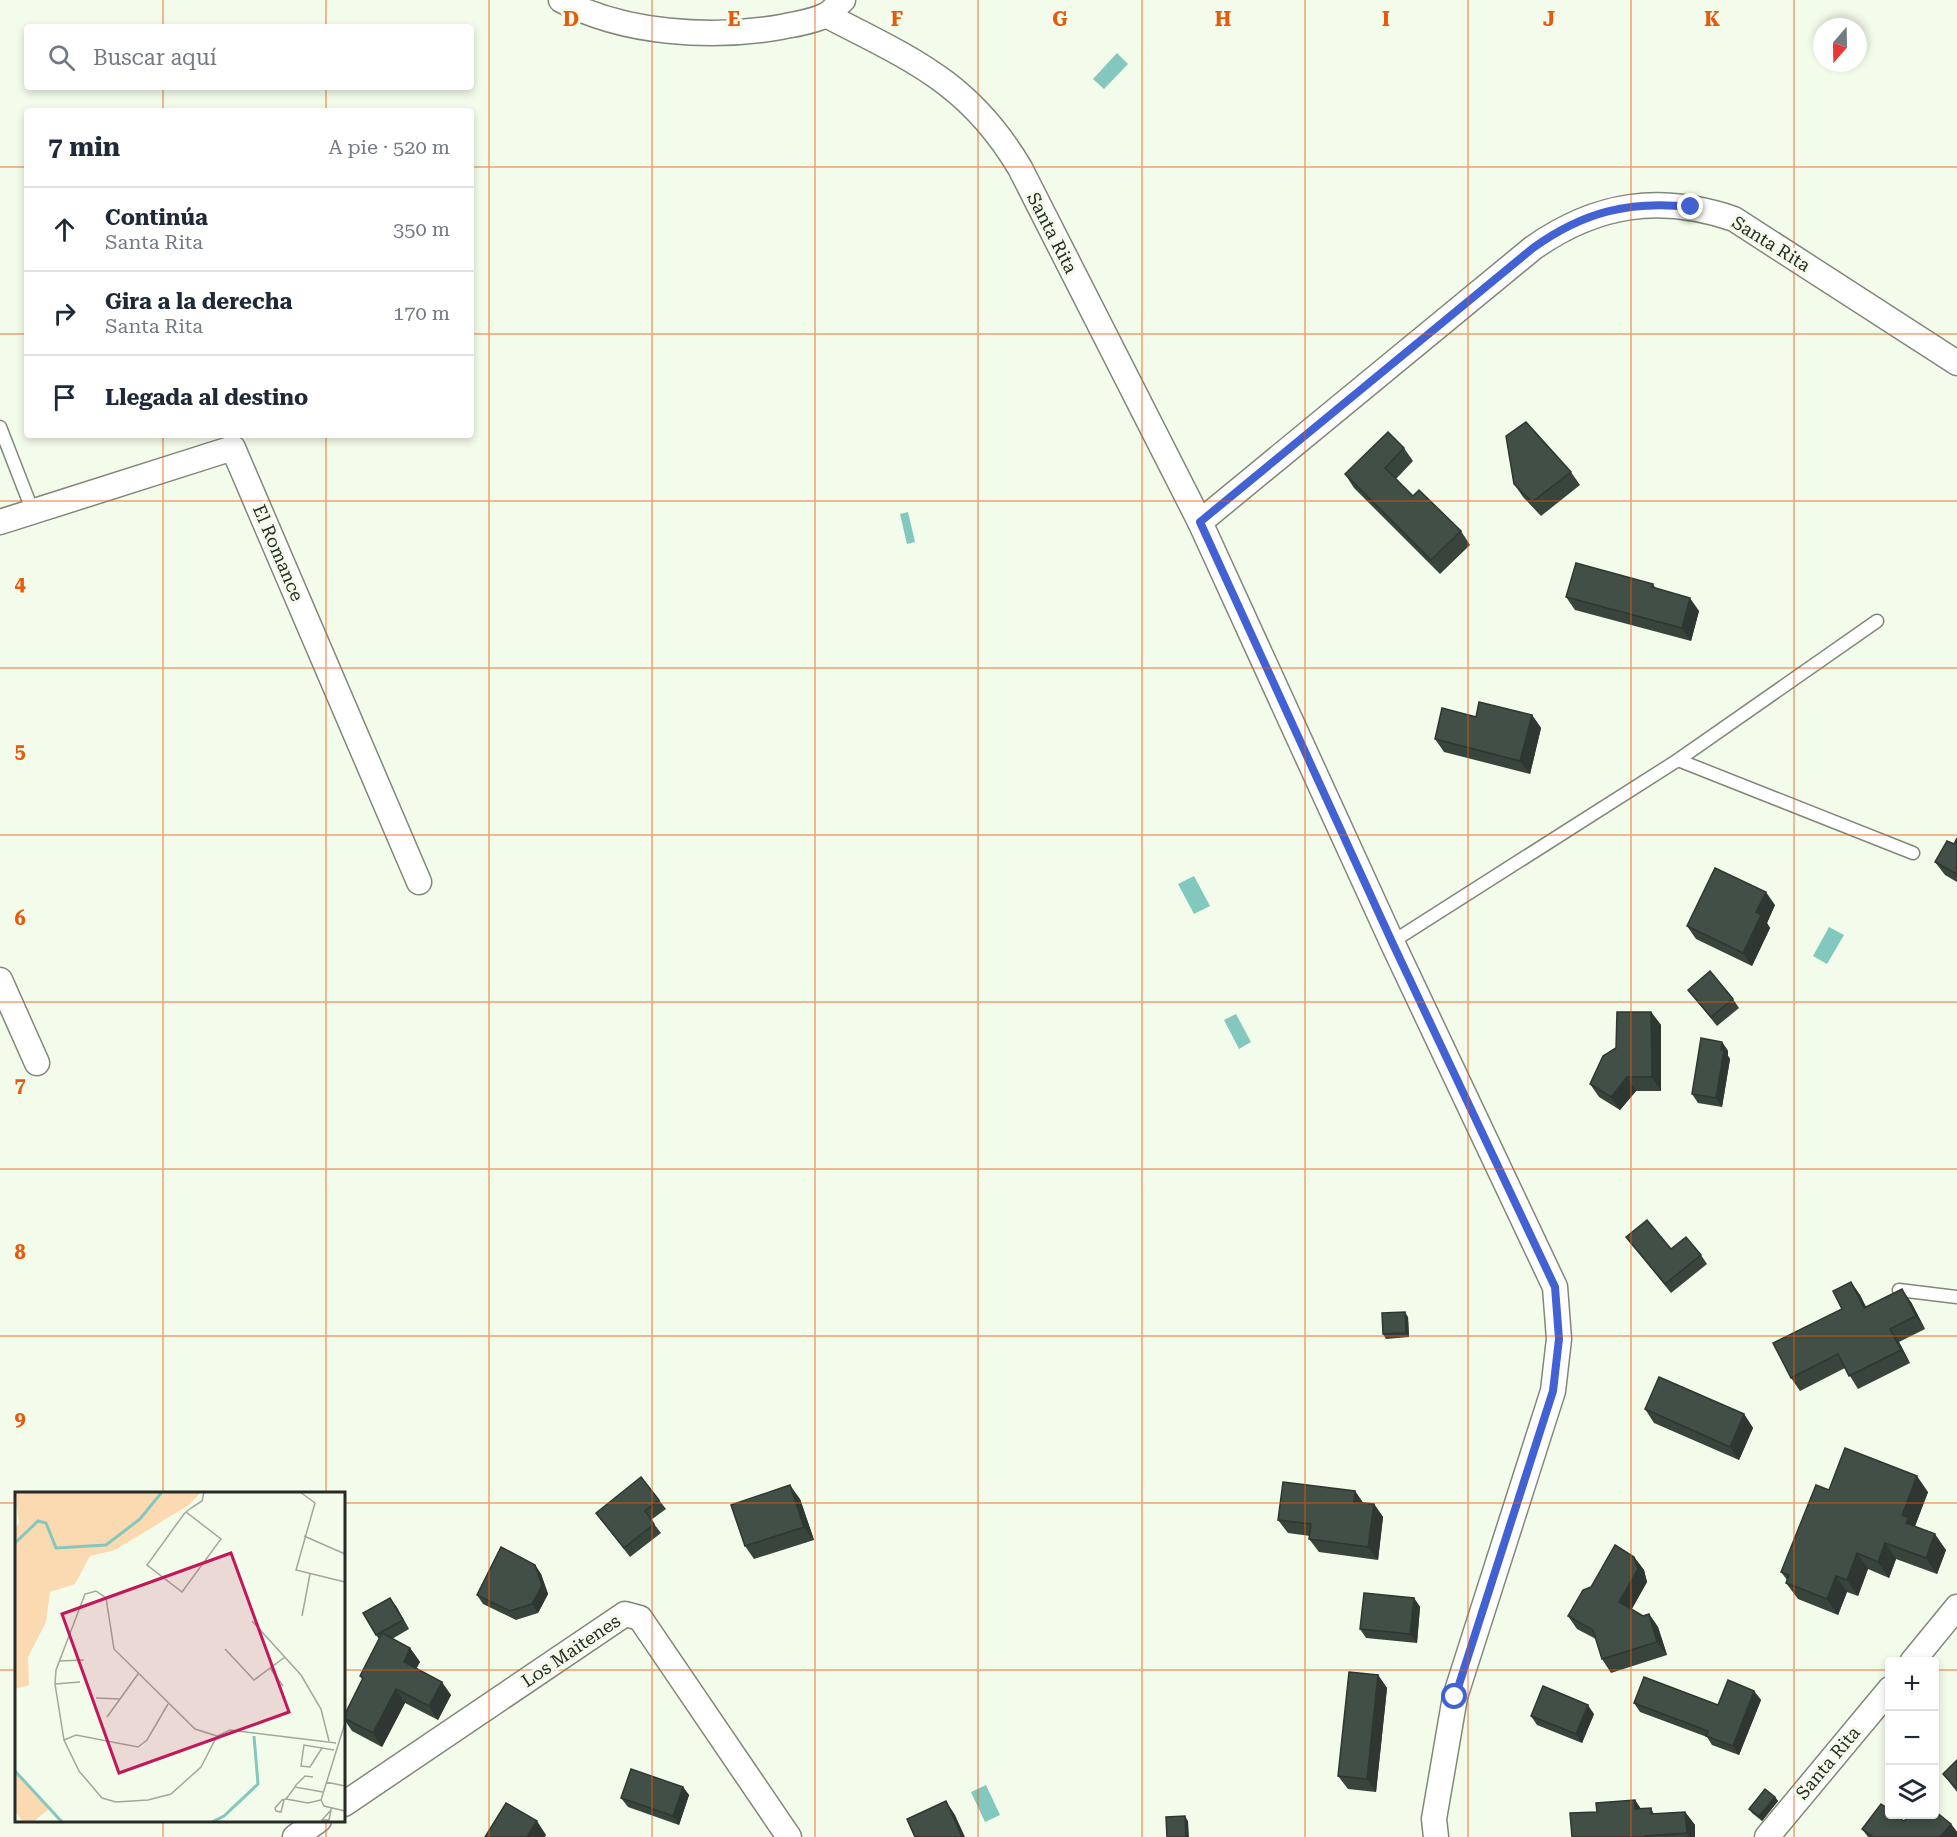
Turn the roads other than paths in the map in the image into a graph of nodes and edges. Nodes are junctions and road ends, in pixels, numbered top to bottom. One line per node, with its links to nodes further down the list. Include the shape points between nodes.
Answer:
1 (561, 0): 2 (street, Santa Rita, via 632,24 700,33 764,30 795,24)
2 (834, 8): 7 (street, Santa Rita, via 934,74 970,102 993,127 1020,168)
3 (1957, 363): 7 (street, Santa Rita, via 1734,219 1670,205 1626,207 1576,222 1533,248)
4 (0, 428): 5 (lane)
5 (33, 512): 6 (street, El Romance); 11 (street, El Romance, via 233,448)
6 (0, 522)
7 (1200, 522): 12 (street, Santa Rita)
8 (1877, 621): 9 (lane)
9 (1678, 760): 10 (lane); 12 (lane)
10 (1913, 853)
11 (419, 882)
12 (1392, 942): 24 (street, Santa Rita, via 1555,1287 1558,1313 1553,1391 1455,1697 1434,1819)
13 (0, 981): 14 (street)
14 (37, 1063)
15 (1899, 1290): 16 (lane)
16 (1957, 1297)
17 (1957, 1607): 18 (street)
18 (1916, 1657)
19 (1885, 1695): 25 (street, Santa Rita)
20 (345, 1803): 23 (street, Los Maitenes, via 625,1614 640,1618)
21 (318, 1822): 22 (street)
22 (295, 1837)
23 (789, 1837)
24 (1436, 1837)
25 (1767, 1837)

